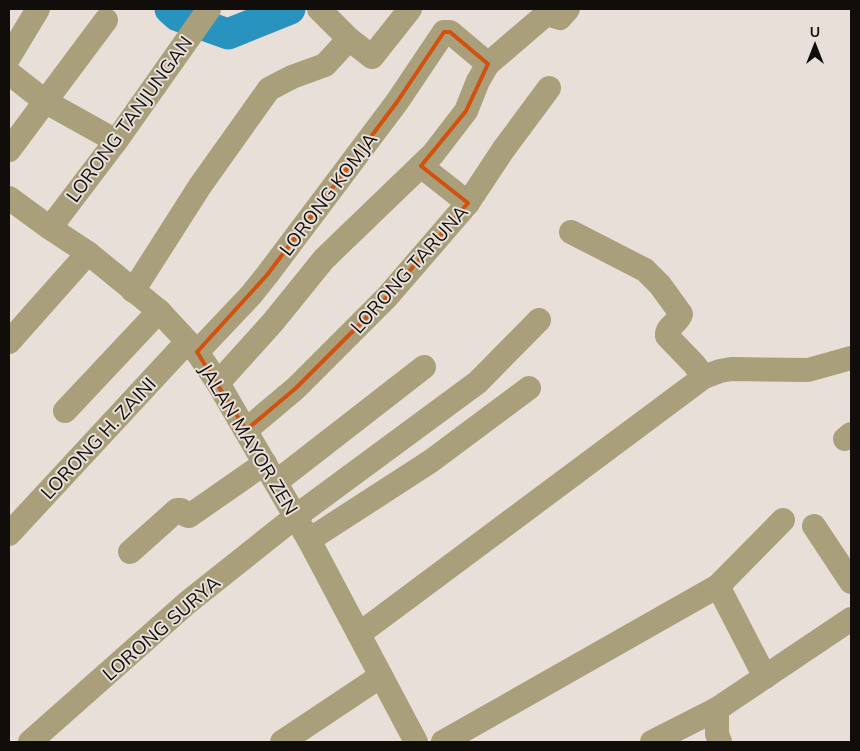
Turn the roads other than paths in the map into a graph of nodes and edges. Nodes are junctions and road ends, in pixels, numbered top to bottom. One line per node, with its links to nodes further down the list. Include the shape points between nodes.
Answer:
1 (38, 9): 8 (street)
2 (209, 9): 13 (street, LORONG TANJUNGAN)
3 (410, 9): 7 (street, via 373,57)
4 (568, 9): 9 (street, via 560,18 546,14)
5 (321, 11): 7 (street)
6 (106, 20): 12 (street)
7 (349, 39): 21 (street, via 325,65 268,89)
8 (9, 57)
9 (488, 64): 15 (street, via 466,111); 25 (street, LORONG KOMJA, via 450,32 444,32 397,102 252,295)
10 (9, 74): 12 (street)
11 (549, 88): 17 (street, LORONG TARUNA)
12 (46, 102): 13 (street); 14 (street)
13 (116, 141): 18 (street, LORONG TANJUNGAN)
14 (9, 150)
15 (421, 166): 17 (street); 29 (street, via 324,259)
16 (9, 198): 18 (street, JALAN MAYOR ZEN)
17 (468, 203): 32 (street, LORONG TARUNA, via 369,316 296,388)
18 (50, 228): 20 (street, JALAN MAYOR ZEN)
19 (571, 232): 28 (street, via 645,270 660,285 681,314 668,329 667,336)
20 (88, 253): 21 (street, JALAN MAYOR ZEN); 24 (street)
21 (133, 290): 22 (street, JALAN MAYOR ZEN)
22 (159, 311): 25 (street, JALAN MAYOR ZEN); 31 (street)
23 (539, 320): 34 (street, LORONG SURYA, via 478,382)
24 (9, 342)
25 (192, 347): 29 (street, JALAN MAYOR ZEN); 37 (street, LORONG H. ZAINI)
26 (851, 358): 28 (street, via 808,370 731,370)
27 (424, 367): 33 (street)
28 (704, 377): 43 (street)
29 (218, 383): 32 (street, JALAN MAYOR ZEN)
30 (528, 388): 38 (street, via 431,461)
31 (66, 411)
32 (246, 430): 33 (street, JALAN MAYOR ZEN)
33 (271, 472): 34 (street, JALAN MAYOR ZEN); 39 (street, via 190,516 177,510)
34 (295, 517): 38 (street, JALAN MAYOR ZEN); 47 (street, LORONG SURYA, via 187,603)
35 (783, 520): 41 (street)
36 (814, 526): 40 (street)
37 (9, 534)
38 (309, 540): 43 (street, JALAN MAYOR ZEN)
39 (130, 552)
40 (851, 582)
41 (718, 586): 45 (street); 50 (street)
42 (851, 619): 45 (street)
43 (359, 634): 44 (street, JALAN MAYOR ZEN)
44 (382, 676): 48 (street); 49 (street, JALAN MAYOR ZEN)
45 (765, 677): 46 (street)
46 (717, 709): 51 (street); 52 (street)
47 (34, 741)
48 (282, 742)
49 (416, 742)
50 (442, 742)
51 (652, 742)
52 (720, 742)

